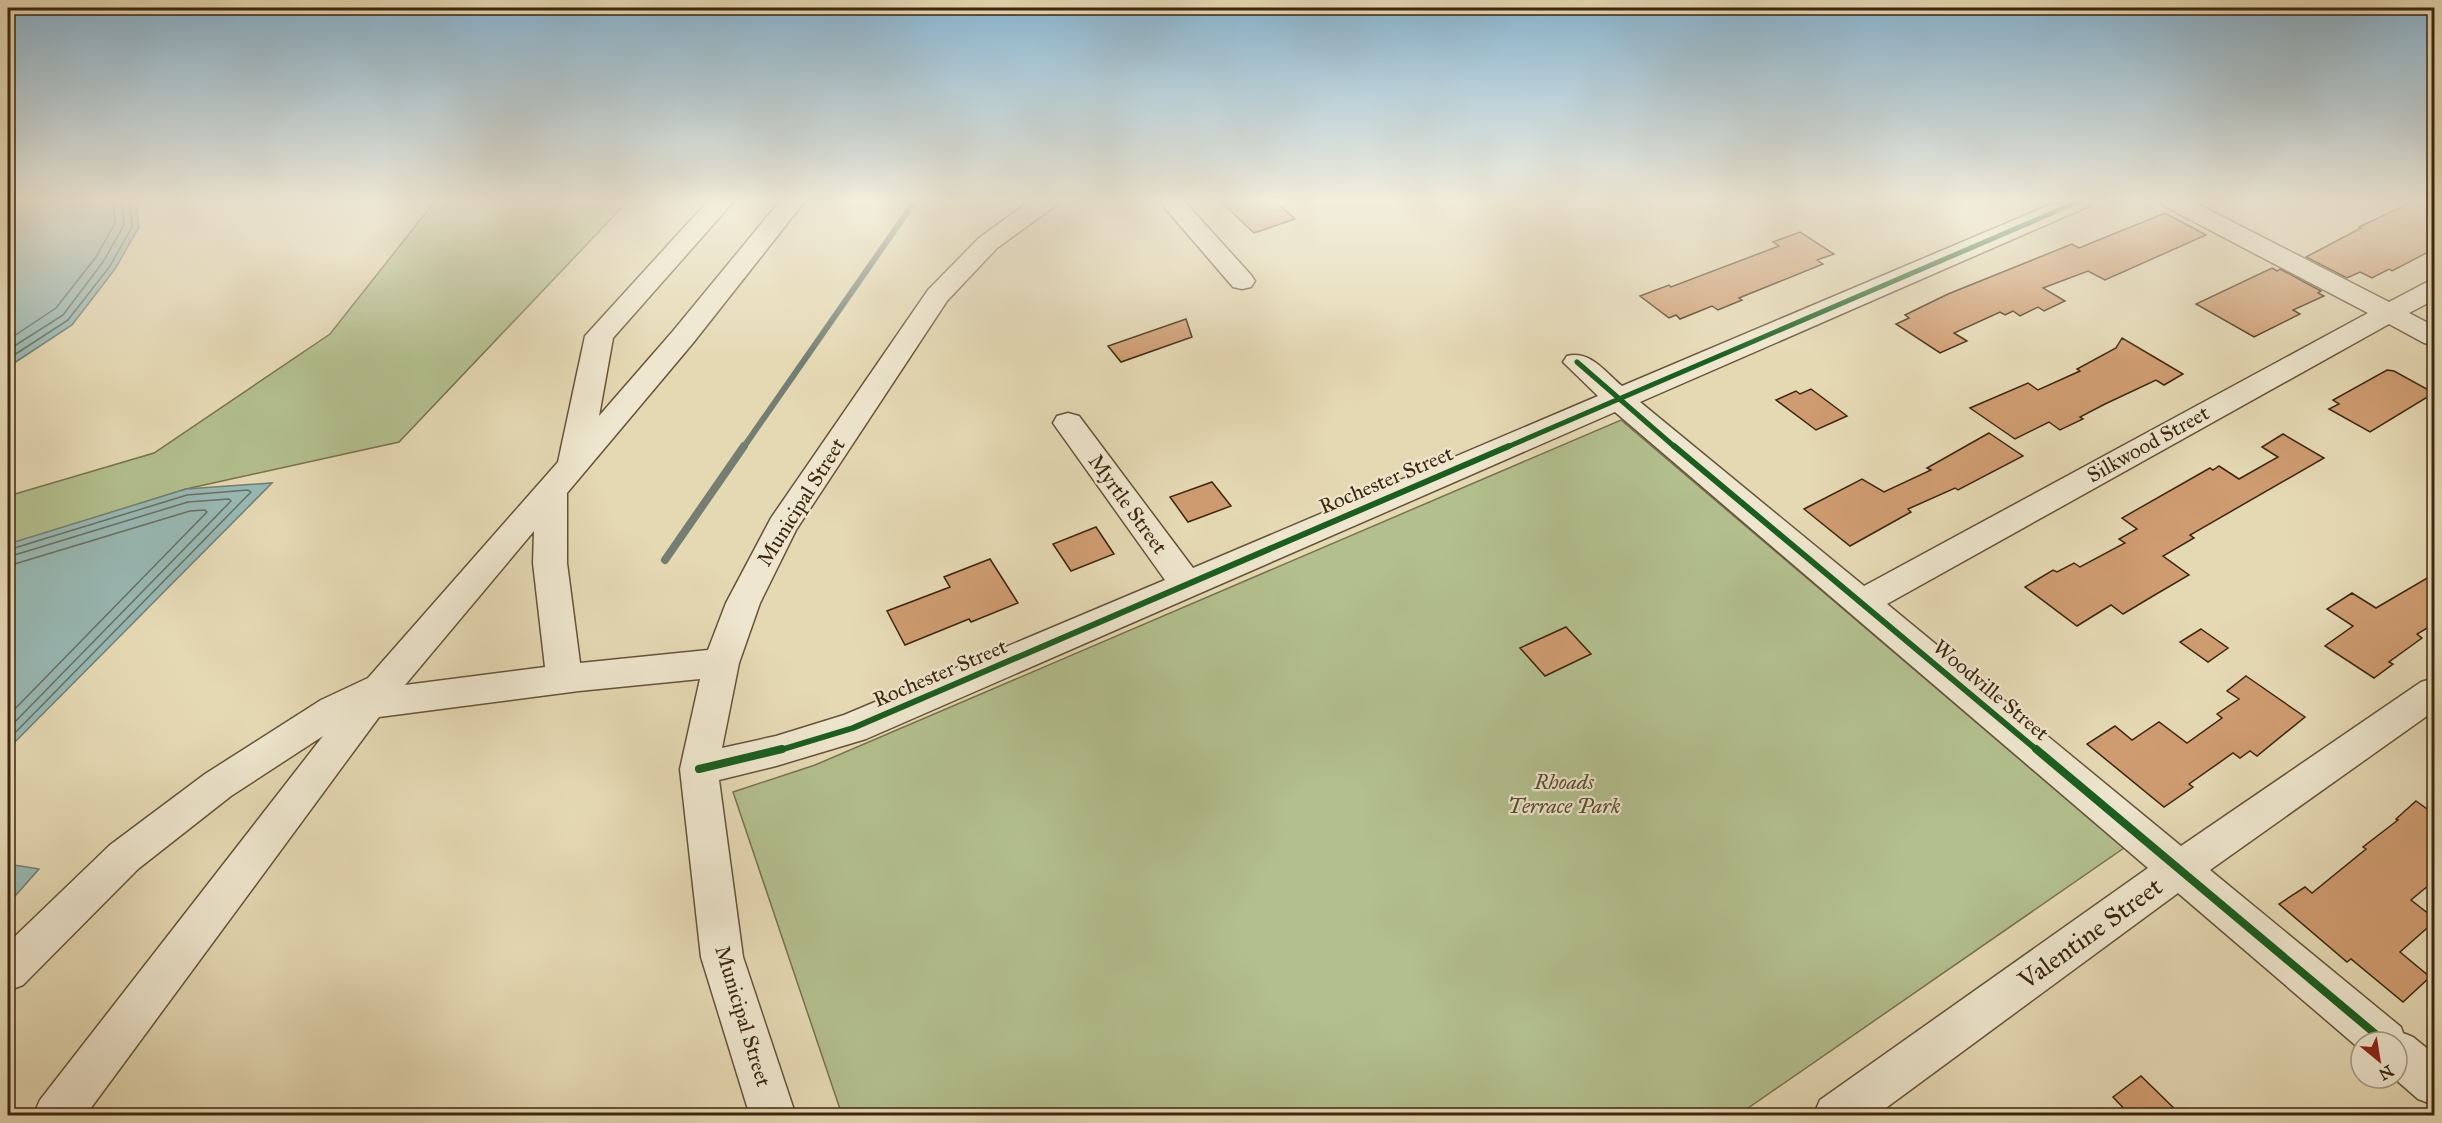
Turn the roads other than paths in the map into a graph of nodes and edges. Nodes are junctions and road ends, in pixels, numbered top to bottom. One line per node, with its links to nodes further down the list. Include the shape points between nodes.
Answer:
1 (674, 253): 14 (street, via 599,336 586,408)
2 (751, 253): 14 (street)
3 (978, 253): 17 (street, Municipal Street, via 937,296 782,526 742,603)
4 (1218, 253): 7 (street)
5 (1958, 253): 12 (street, Rochester Street)
6 (2273, 253): 9 (street)
7 (1242, 281)
8 (2434, 290): 9 (street, Silkwood Street)
9 (2389, 314): 10 (street); 16 (street, Silkwood Street)
10 (2434, 337)
11 (1577, 362): 12 (street, Woodville Street)
12 (1618, 399): 15 (street, Rochester Street); 16 (street, Woodville Street)
13 (1068, 423): 15 (street, Myrtle Street)
14 (560, 479): 18 (street, via 550,563); 20 (street)
15 (1187, 585): 21 (street, Rochester Street, via 853,728)
16 (1863, 602): 22 (street, Woodville Street)
17 (721, 663): 18 (street); 21 (street, Municipal Street)
18 (564, 679): 20 (street)
19 (2434, 692): 22 (street, Valentine Street)
20 (376, 696): 23 (street, via 334,710 218,785 124,857); 27 (street)
21 (699, 769): 28 (street, Municipal Street, via 722,957)
22 (2178, 870): 24 (street, Woodville Street); 29 (street, Valentine Street)
23 (8, 971)
24 (2371, 1030)
25 (2409, 1062): 26 (street)
26 (2434, 1083)
27 (56, 1116)
28 (773, 1116)
29 (1836, 1116)

